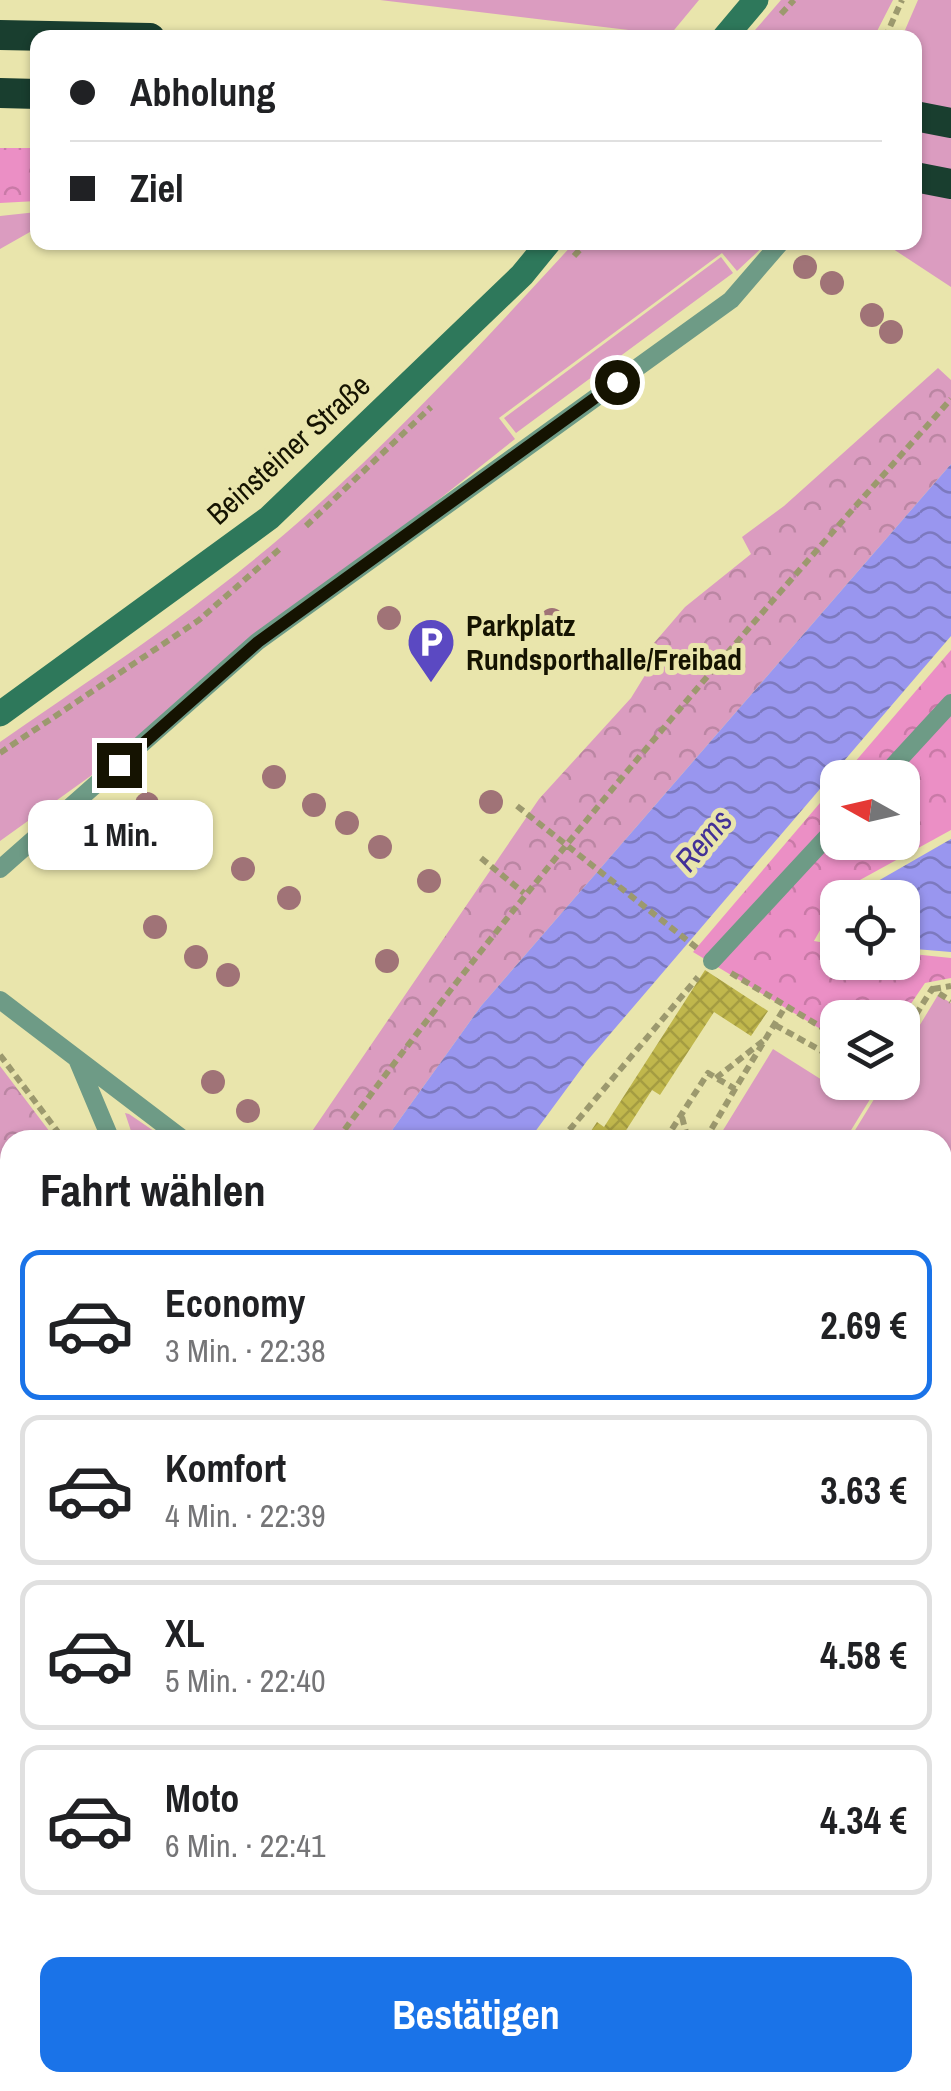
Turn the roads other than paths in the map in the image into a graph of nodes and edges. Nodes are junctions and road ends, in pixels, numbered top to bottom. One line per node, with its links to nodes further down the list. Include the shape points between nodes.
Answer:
1 (756, 0): 2 (street)
2 (731, 30)
3 (0, 36): 4 (highway)
4 (30, 36)
5 (0, 93): 6 (highway)
6 (30, 94)
7 (922, 117): 8 (highway)
8 (951, 123)
9 (922, 178): 10 (highway)
10 (951, 184)
11 (543, 250): 14 (street, Beinsteiner Straße, via 269,518)
12 (774, 250): 17 (lane, via 731,300 258,642)
13 (951, 703): 15 (lane)
14 (0, 714)
15 (899, 760)
16 (820, 844): 18 (lane)
17 (0, 869)
18 (712, 960)
19 (0, 1000): 20 (lane)
20 (77, 1059): 21 (lane); 22 (lane)
21 (107, 1130)
22 (171, 1130)

